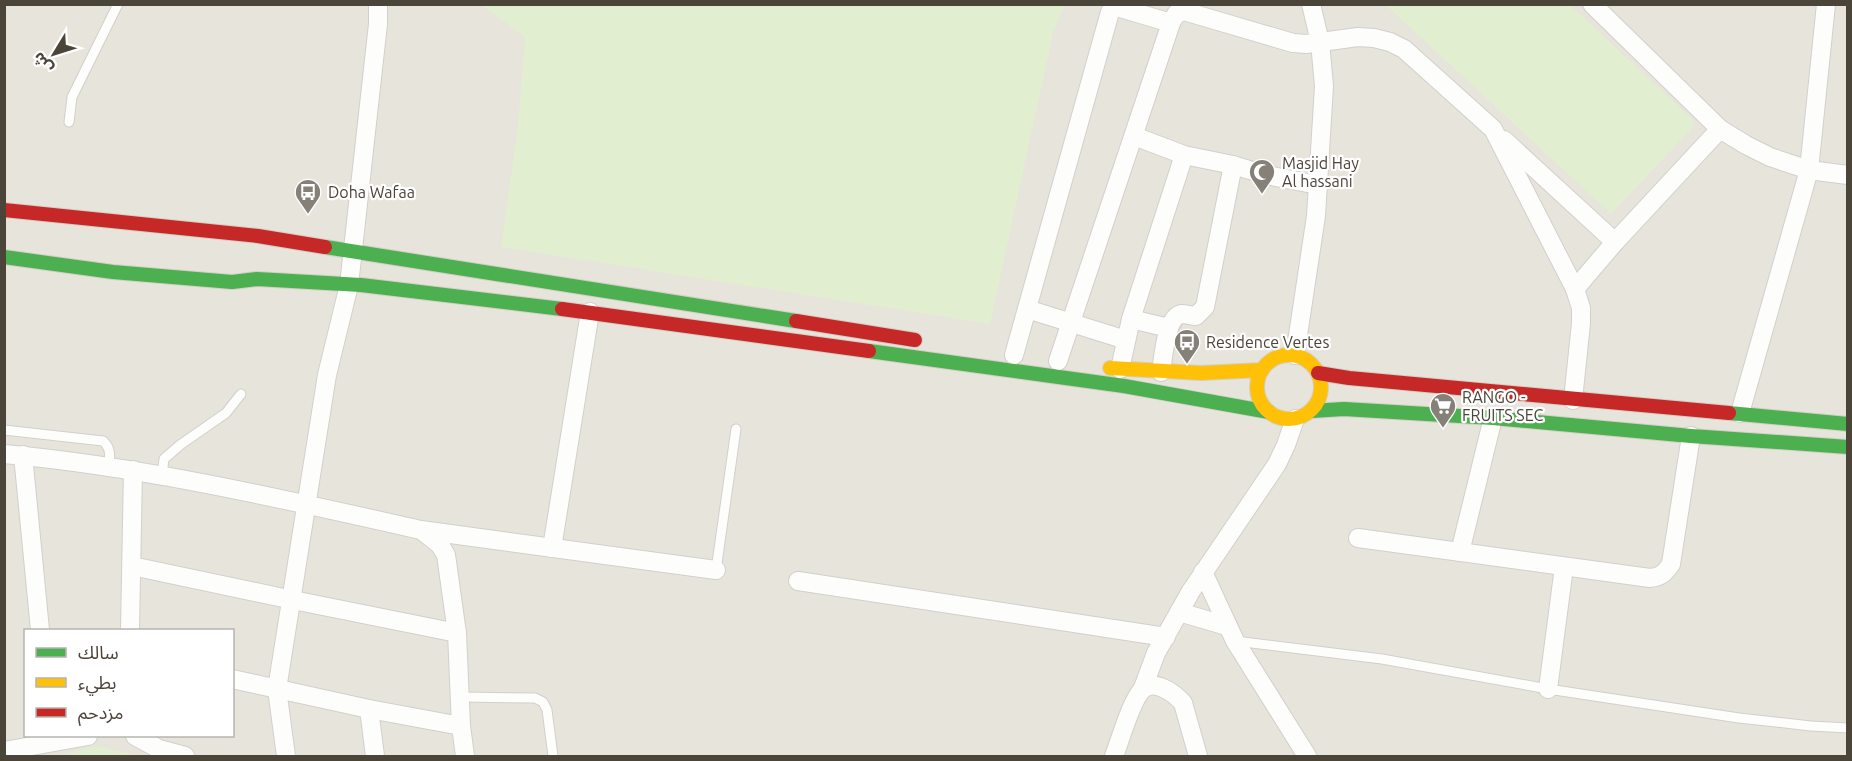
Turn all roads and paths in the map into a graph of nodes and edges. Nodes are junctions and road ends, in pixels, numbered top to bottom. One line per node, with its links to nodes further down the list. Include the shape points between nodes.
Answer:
1 (118, 4): 8 (lane, via 72,97)
2 (378, 4): 19 (street)
3 (1311, 4): 7 (street)
4 (1592, 4): 10 (street)
5 (1826, 4): 14 (street)
6 (1172, 23): 7 (street, via 1176,14 1184,11 1293,43); 11 (street); 23 (street, via 1117,7 1110,12)
7 (1320, 42): 9 (street, via 1366,38 1397,45); 16 (street, via 1324,86)
8 (69, 122)
9 (1493, 129): 18 (street); 22 (street)
10 (1720, 129): 14 (street, via 1770,157); 18 (street)
11 (1134, 136): 12 (street); 26 (street)
12 (1184, 155): 13 (street); 25 (street)
13 (1233, 165): 16 (street); 27 (street, via 1205,307 1196,316 1176,317)
14 (1809, 170): 15 (street); 41 (street)
15 (1848, 175)
16 (1318, 185): 31 (street)
17 (4, 210): 19 (street, via 258,236)
18 (1615, 242): 22 (street)
19 (353, 252): 21 (street); 29 (street)
20 (4, 257): 21 (street, via 113,272 232,282 257,279)
21 (349, 285): 24 (street); 53 (street, via 327,375)
22 (1575, 289): 39 (street, via 1581,322)
23 (1027, 309): 26 (street); 30 (street)
24 (590, 312): 40 (street, via 1124,386); 56 (street)
25 (1131, 319): 27 (street); 28 (street)
26 (1070, 324): 28 (street); 32 (street)
27 (1169, 328): 36 (street)
28 (1126, 340): 34 (street)
29 (932, 342)
30 (1014, 355)
31 (1295, 356): 35 (street, via 1276,358); 37 (street, via 1309,361)
32 (1058, 361)
33 (1099, 366): 34 (street)
34 (1120, 369): 36 (street)
35 (1262, 370): 36 (street); 40 (street, via 1258,397)
36 (1161, 372)
37 (1318, 373): 39 (street); 42 (street, via 1320,398)
38 (241, 394): 52 (lane, via 226,413 165,459)
39 (1573, 400): 41 (street)
40 (1269, 412): 42 (street, via 1285,420)
41 (1740, 413): 44 (street)
42 (1303, 415): 43 (street, via 1344,409); 61 (street, via 1273,471)
43 (1493, 418): 47 (street); 57 (street)
44 (1848, 424)
45 (736, 429): 60 (lane)
46 (4, 430): 50 (lane, via 104,441 110,451)
47 (1691, 436): 48 (street); 59 (street, via 1671,564 1666,572 1650,578)
48 (1848, 447)
49 (14, 454): 50 (street); 65 (street)
50 (109, 465): 51 (street)
51 (133, 470): 52 (street); 58 (street)
52 (162, 475): 53 (street)
53 (307, 504): 54 (street); 63 (street)
54 (421, 530): 56 (street); 67 (street, via 441,545 446,555)
55 (1358, 538): 57 (street)
56 (552, 548): 60 (street)
57 (1460, 552): 59 (street)
58 (132, 566): 63 (street); 66 (street)
59 (1564, 567): 73 (street)
60 (716, 570)
61 (1203, 572): 64 (street); 68 (street)
62 (798, 581): 69 (street)
63 (293, 600): 67 (street); 72 (street)
64 (1179, 612): 68 (street); 69 (street)
65 (40, 629)
66 (130, 629)
67 (457, 633): 74 (street)
68 (1231, 633): 73 (lane); 89 (street)
69 (1166, 637): 71 (street)
70 (234, 680): 72 (street)
71 (1143, 688): 87 (street); 88 (street, via 1160,687 1183,703)
72 (277, 689): 75 (street); 83 (street)
73 (1548, 689): 77 (lane, via 1739,718)
74 (460, 697): 76 (street); 86 (lane, via 535,698 543,702)
75 (369, 710): 76 (street); 84 (street)
76 (461, 726): 85 (street)
77 (1848, 728)
78 (70, 737): 80 (street)
79 (139, 737): 82 (street)
80 (51, 739): 81 (street)
81 (4, 751)
82 (185, 756)
83 (286, 756)
84 (375, 756)
85 (465, 756)
86 (553, 756)
87 (1114, 756)
88 (1197, 756)
89 (1307, 756)

